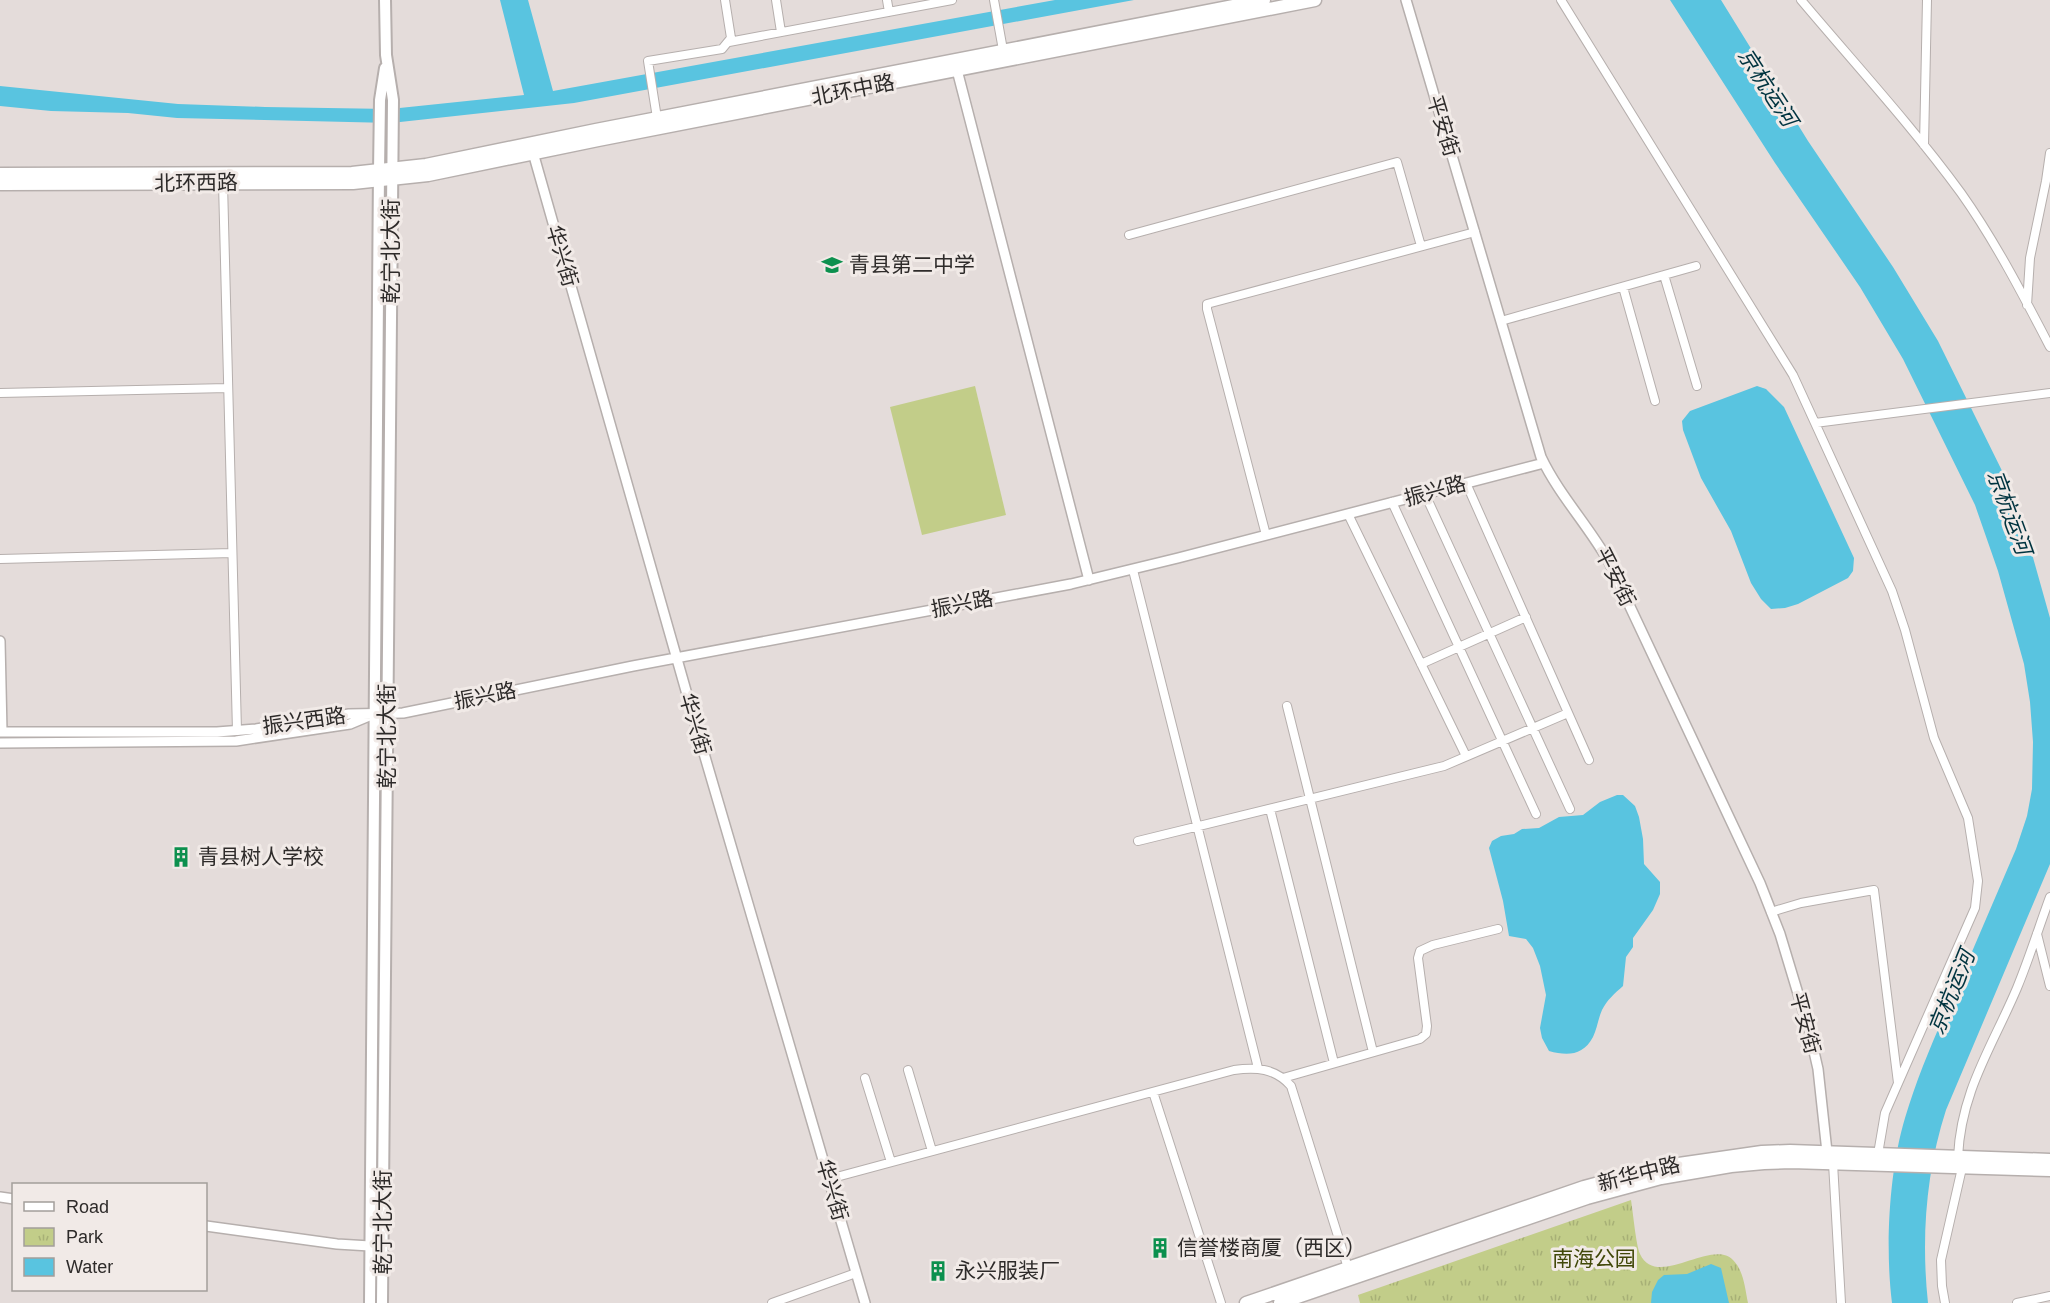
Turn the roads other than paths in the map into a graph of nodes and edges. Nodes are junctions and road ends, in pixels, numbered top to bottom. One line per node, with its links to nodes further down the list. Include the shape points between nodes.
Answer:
1 (385, 0): 17 (main road)
2 (725, 0): 15 (street)
3 (776, 0): 14 (street)
4 (887, 0): 13 (street)
5 (952, 0): 13 (street)
6 (994, 0): 16 (street)
7 (1264, 0): 16 (main road, 北环中路)
8 (1315, 0): 18 (main road, 北环中路)
9 (1406, 0): 27 (street, 平安街)
10 (1561, 0): 41 (street, via 1793,375)
11 (1802, 0): 20 (street)
12 (1927, 0): 20 (street)
13 (889, 12): 14 (street)
14 (781, 32): 15 (street)
15 (729, 42): 19 (street, via 713,52 648,61)
16 (1004, 50): 19 (main road, 北环中路)
17 (386, 55): 24 (main road, via 380,100 380,147); 24 (main road, via 393,99 392,146)
18 (957, 70): 21 (main road, 北环中路); 51 (street)
19 (657, 118): 21 (main road, 北环中路)
20 (1924, 145): 33 (street, via 1980,222)
21 (532, 148): 24 (main road, 北环中路, via 428,175); 56 (street, 华兴街)
22 (2050, 153): 33 (street, via 2030,258)
23 (0, 174): 24 (main road, 北环西路)
24 (385, 176): 25 (main road, 北环西路, via 353,183); 60 (main road, 乾宁北大街); 61 (main road, 乾宁北大街)
25 (222, 183): 26 (main road, 北环西路); 37 (street)
26 (0, 184)
27 (1475, 232): 29 (street); 34 (street, 平安街)
28 (1129, 235): 29 (street, via 1398,162)
29 (1421, 246): 47 (street, via 1207,304)
30 (1696, 266): 31 (street)
31 (1664, 275): 32 (street); 36 (street)
32 (1623, 287): 34 (street); 40 (street)
33 (2027, 304): 35 (street)
34 (1501, 321): 42 (street, 平安街)
35 (2050, 347)
36 (1697, 386)
37 (228, 388): 38 (street); 48 (street)
38 (0, 393)
39 (2050, 393): 41 (street)
40 (1655, 401)
41 (1815, 423): 86 (street, via 1892,591 1934,738 1968,818 1975,856 1975,908)
42 (1544, 463): 43 (street, 振兴路); 76 (street, 平安街, via 1609,562)
43 (1466, 483): 44 (street, 振兴路); 52 (street)
44 (1425, 494): 45 (street, 振兴路); 53 (street)
45 (1392, 502): 46 (street, 振兴路); 55 (street)
46 (1348, 514): 47 (street, 振兴路); 57 (street)
47 (1266, 535): 50 (street, 振兴路)
48 (232, 553): 49 (street); 63 (street)
49 (0, 559)
50 (1133, 570): 51 (street, 振兴路); 73 (street)
51 (1089, 580): 56 (street, 振兴路)
52 (1526, 617): 53 (street); 59 (street)
53 (1489, 634): 55 (street); 62 (street)
54 (0, 641): 64 (street)
55 (1459, 647): 57 (street); 65 (street)
56 (676, 658): 61 (street, 振兴路); 95 (street, 华兴街)
57 (1421, 664): 67 (street)
58 (1287, 706): 69 (street)
59 (1568, 713): 62 (street); 68 (street)
60 (374, 714): 61 (street, 振兴路); 63 (street, 振兴西路); 66 (street, 振兴西路, via 350,724 236,741); 97 (main road, 乾宁北大街)
61 (387, 714): 103 (main road, 乾宁北大街)
62 (1533, 729): 65 (street); 71 (street)
63 (237, 731): 64 (street, 振兴西路)
64 (1, 732)
65 (1503, 741): 67 (street); 72 (street)
66 (0, 743)
67 (1466, 756): 69 (street, via 1424,771)
68 (1589, 760)
69 (1308, 800): 70 (street); 80 (street)
70 (1270, 809): 73 (street); 81 (street)
71 (1570, 809)
72 (1536, 814)
73 (1197, 827): 74 (street); 82 (street)
74 (1138, 841)
75 (2050, 897): 78 (street)
76 (1771, 912): 86 (street, via 1874,890); 89 (street, 平安街, via 1814,1048)
77 (1498, 929): 80 (street, via 1420,951 1426,1034)
78 (2037, 933): 79 (street); 93 (street, via 2017,987 1975,1076 1964,1111)
79 (2050, 986)
80 (1373, 1052): 81 (street)
81 (1334, 1063): 85 (street)
82 (1258, 1068): 85 (street); 87 (street, via 1234,1070)
83 (908, 1070): 88 (street)
84 (865, 1078): 92 (street)
85 (1283, 1078): 98 (street, via 1291,1086)
86 (1898, 1085): 90 (street, via 1885,1113)
87 (1153, 1092): 88 (street); 106 (street)
88 (932, 1151): 92 (street)
89 (1830, 1158): 90 (main road, 新华中路); 98 (main road, 新华中路, via 1790,1151 1729,1155 1626,1174); 108 (main road, 新华中路, via 1731,1166 1629,1185); 109 (street, 平安街)
90 (1885, 1158): 93 (main road, 新华中路)
91 (2050, 1160): 93 (main road, 新华中路)
92 (891, 1162): 95 (street)
93 (1960, 1162): 94 (main road, 新华中路); 110 (street, via 1941,1260)
94 (2050, 1170)
95 (829, 1179): 99 (street, 华兴街)
96 (207, 1226): 97 (street)
97 (370, 1246): 102 (main road, 乾宁北大街)
98 (1348, 1268): 107 (main road, 新华中路)
99 (856, 1273): 104 (street); 105 (street, 华兴街)
100 (2050, 1296): 101 (street)
101 (2017, 1302)
102 (370, 1303)
103 (382, 1303)
104 (772, 1303)
105 (865, 1303)
106 (1221, 1303)
107 (1246, 1303)
108 (1280, 1303)
109 (1841, 1303)
110 (1945, 1303)

